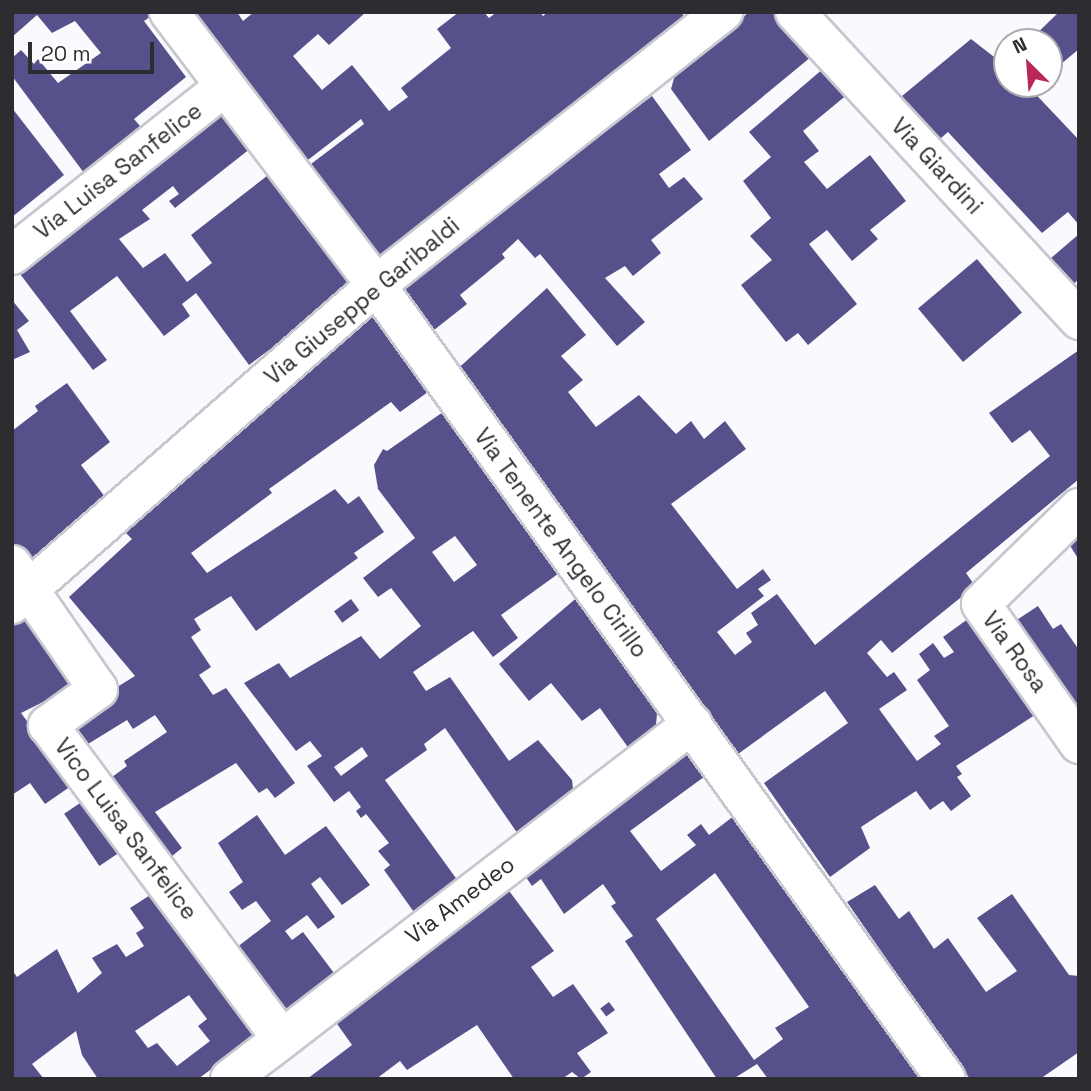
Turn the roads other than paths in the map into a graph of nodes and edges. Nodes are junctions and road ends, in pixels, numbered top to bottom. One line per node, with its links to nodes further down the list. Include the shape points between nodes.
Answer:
1 (169, 12): 4 (street, Via Tenente Angelo Cirillo)
2 (723, 12): 6 (street, Via Giuseppe Garibaldi)
3 (796, 12): 7 (street, Via Giardini)
4 (224, 87): 5 (street, Via Luisa Sanfelice); 6 (street, Via Tenente Angelo Cirillo)
5 (12, 255)
6 (376, 285): 9 (street, Via Giuseppe Garibaldi); 10 (street, Via Tenente Angelo Cirillo)
7 (1079, 320)
8 (1079, 508): 11 (street, Via Rosa, via 981,604)
9 (18, 586): 12 (street, Vico Luisa Sanfelice, via 98,689 48,725)
10 (692, 723): 12 (street, Via Amedeo); 14 (street, Via Tenente Angelo Cirillo)
11 (1079, 744)
12 (281, 1036): 13 (street, Via Amedeo)
13 (230, 1079)
14 (946, 1079)

